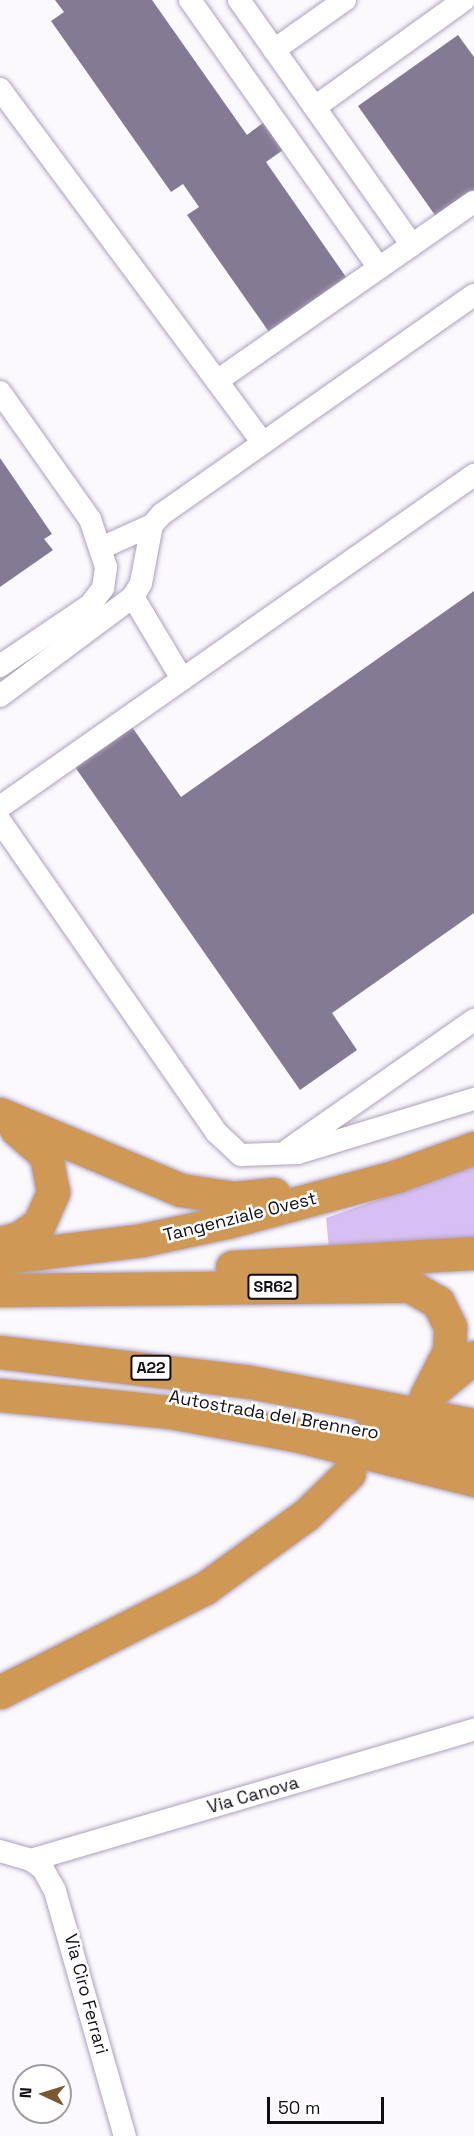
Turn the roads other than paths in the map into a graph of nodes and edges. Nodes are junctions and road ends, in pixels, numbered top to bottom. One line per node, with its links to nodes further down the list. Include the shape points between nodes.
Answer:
1 (190, 0): 10 (street)
2 (238, 0): 5 (street)
3 (345, 0): 5 (street)
4 (464, 0): 7 (street)
5 (274, 50): 7 (street)
6 (0, 89): 12 (street)
7 (315, 107): 9 (street)
8 (474, 202): 9 (street)
9 (412, 245): 10 (street)
10 (379, 268): 12 (street)
11 (474, 295): 14 (street)
12 (217, 381): 14 (street)
13 (0, 392): 17 (street, via 90,519)
14 (263, 443): 16 (street, via 162,514)
15 (474, 475): 20 (street)
16 (153, 525): 17 (street); 18 (street, via 141,584)
17 (101, 548): 19 (street, via 106,567 103,588 90,605)
18 (133, 597): 20 (street); 21 (street)
19 (0, 666)
20 (182, 679): 22 (street)
21 (0, 696)
22 (0, 807)
23 (0, 821): 28 (street, via 216,1132 241,1155)
24 (474, 1020): 28 (street)
25 (474, 1099): 28 (street)
26 (0, 1116): 29 (highway, via 40,1128 139,1175 181,1190 217,1197 272,1195); 30 (highway, via 40,1146 54,1178 51,1204 39,1224 19,1238)
27 (474, 1148): 29 (highway, Tangenziale Ovest)
28 (278, 1156)
29 (397, 1176): 32 (highway, Tangenziale Ovest, via 142,1240)
30 (0, 1243)
31 (474, 1253): 33 (highway, Tangenziale Ovest / SR62)
32 (0, 1258)
33 (0, 1282)
34 (0, 1290): 36 (highway, SR62, via 394,1284 431,1296 448,1318 449,1351 426,1396)
35 (0, 1352): 39 (highway, Autostrada del Brennero / A22, via 234,1380)
36 (474, 1357)
37 (0, 1379): 40 (highway, Autostrada del Brennero / A22, via 190,1399 298,1416)
38 (0, 1395): 42 (highway, via 170,1412 295,1436)
39 (474, 1425)
40 (474, 1453)
41 (349, 1473): 43 (highway, via 306,1515 205,1588)
42 (474, 1480)
43 (33, 1672): 44 (highway); 45 (highway)
44 (0, 1684)
45 (0, 1692)
46 (474, 1730): 48 (street, Via Canova)
47 (0, 1851): 48 (street)
48 (31, 1860): 49 (street, Via Ciro Ferrari, via 43,1869 55,1891 69,1932)
49 (125, 2136)

